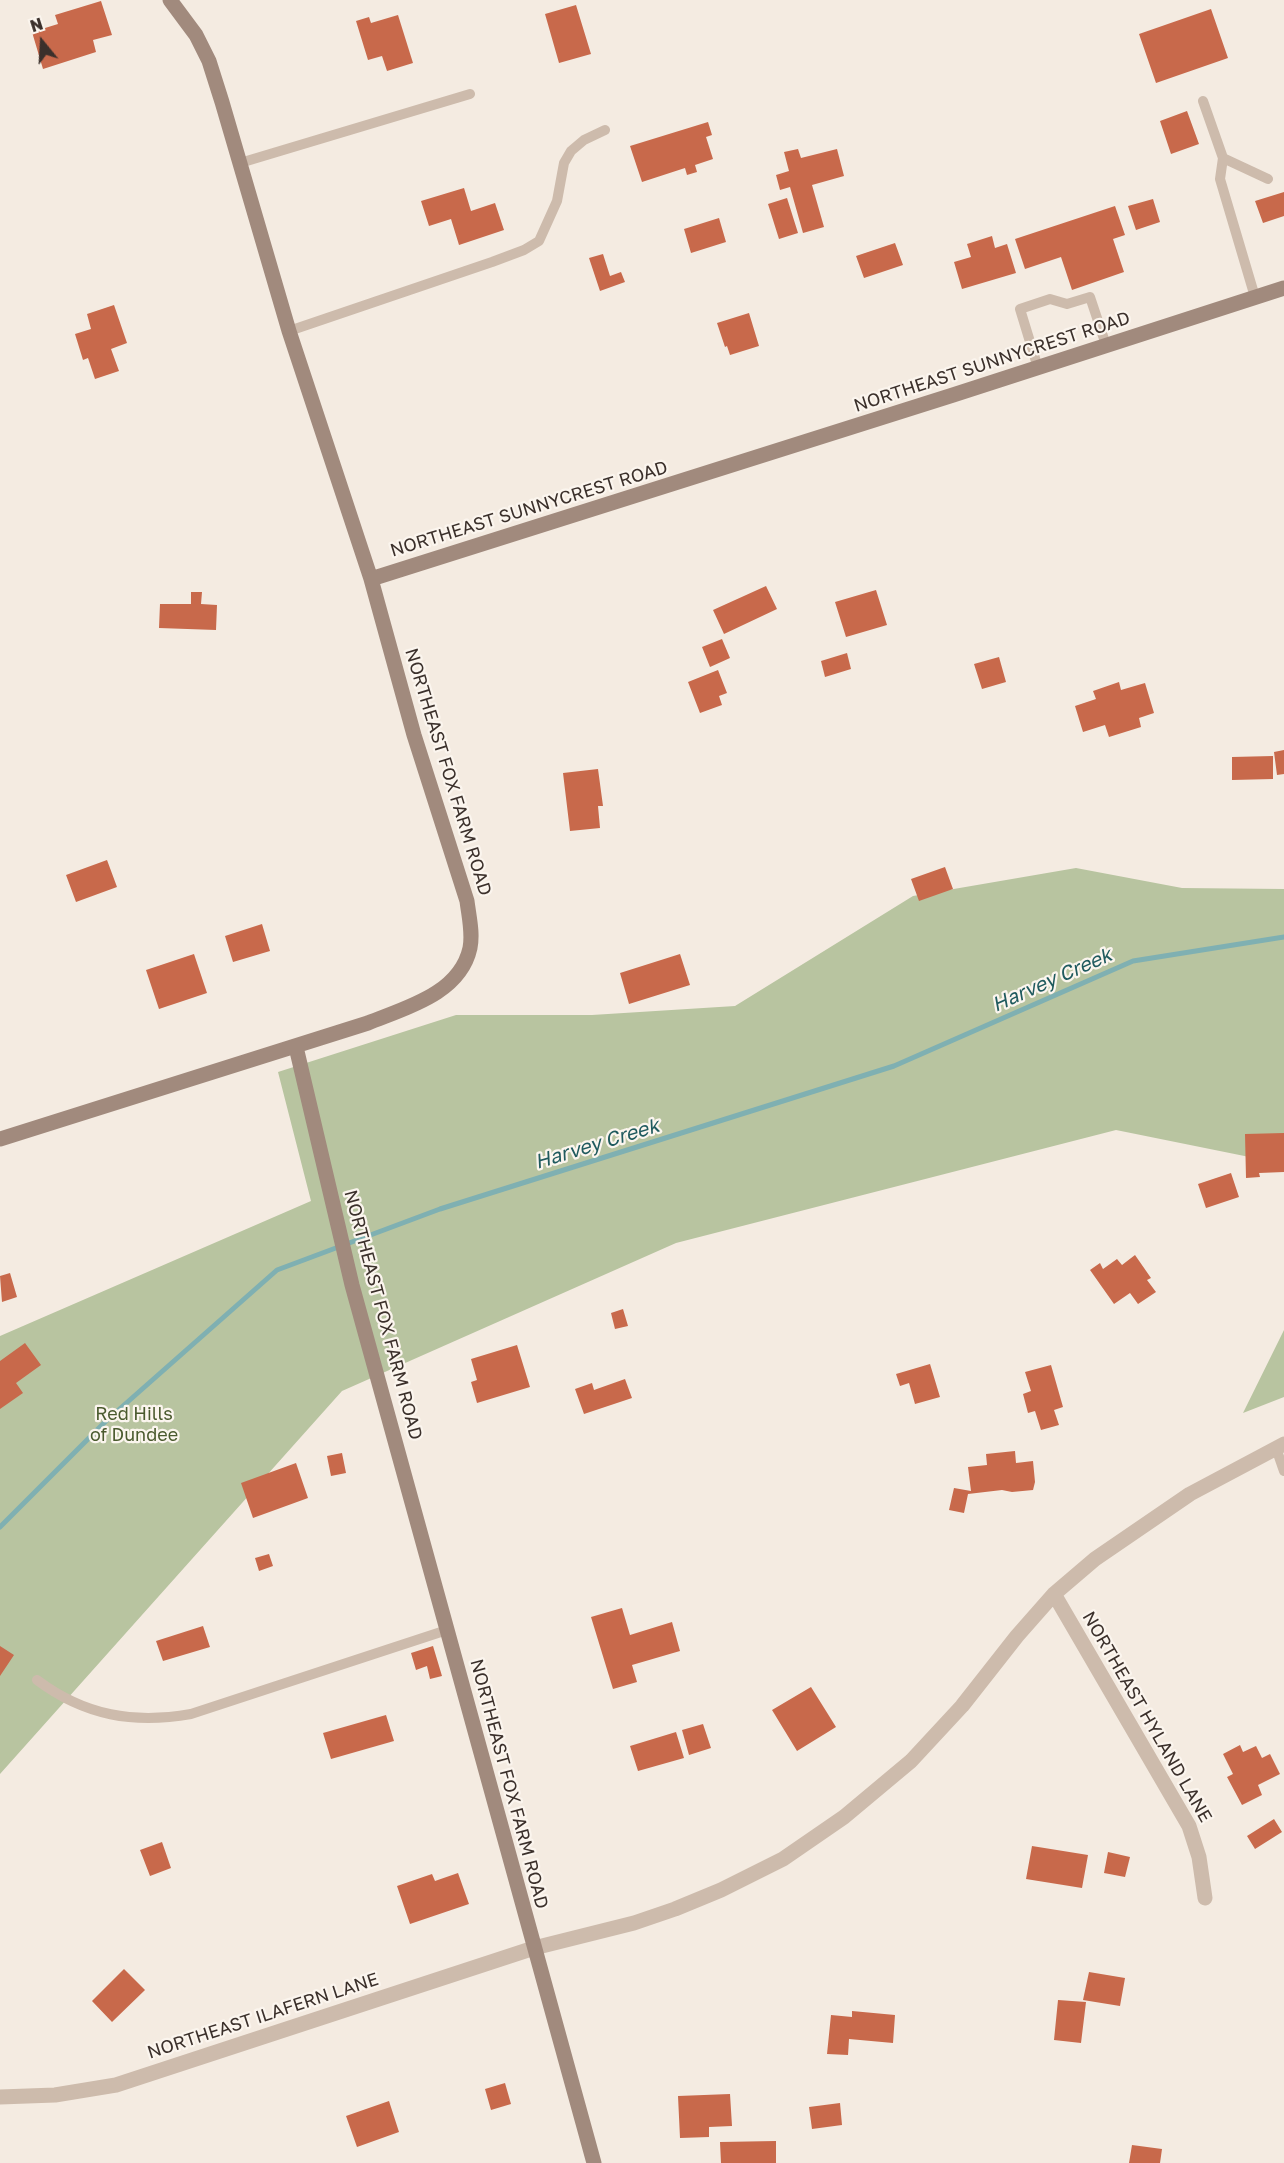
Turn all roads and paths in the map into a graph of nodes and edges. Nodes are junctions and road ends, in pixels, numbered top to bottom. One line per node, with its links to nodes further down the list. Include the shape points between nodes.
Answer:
1 (170, 0): 6 (street, via 196,35 209,62)
2 (470, 94): 6 (lane)
3 (1203, 101): 5 (lane)
4 (605, 130): 10 (lane, via 571,151 564,163 557,201 539,241 492,262)
5 (1223, 158): 7 (lane); 9 (lane, via 1220,179)
6 (240, 163): 10 (street)
7 (1268, 180)
8 (1284, 288): 9 (street, NORTHEAST SUNNYCREST ROAD)
9 (1255, 297): 11 (street, NORTHEAST SUNNYCREST ROAD)
10 (289, 331): 13 (street)
11 (1106, 345): 12 (street, NORTHEAST SUNNYCREST ROAD); 12 (lane, via 1090,297 1067,304 1050,298 1020,309)
12 (1038, 368): 13 (street, NORTHEAST SUNNYCREST ROAD)
13 (371, 579): 14 (street, NORTHEAST FOX FARM ROAD, via 414,735 467,902 470,948 465,964 447,986 419,1002)
14 (296, 1047): 15 (street); 19 (street, NORTHEAST FOX FARM ROAD, via 352,1285)
15 (0, 1139)
16 (1280, 1446): 17 (lane); 18 (street, NORTHEAST ILAFERN LANE, via 1156,1516)
17 (1284, 1471)
18 (1054, 1594): 21 (street, NORTHEAST HYLAND LANE, via 1189,1826 1199,1857); 22 (street, NORTHEAST ILAFERN LANE, via 911,1761 844,1817 791,1854 675,1910)
19 (447, 1630): 20 (lane, via 191,1714 161,1720 81,1706 56,1695); 22 (street, NORTHEAST FOX FARM ROAD)
20 (37, 1680)
21 (1205, 1898)
22 (534, 1948): 23 (street, NORTHEAST ILAFERN LANE, via 116,2085 55,2095); 24 (street, NORTHEAST FOX FARM ROAD)
23 (0, 2097)
24 (594, 2163)

